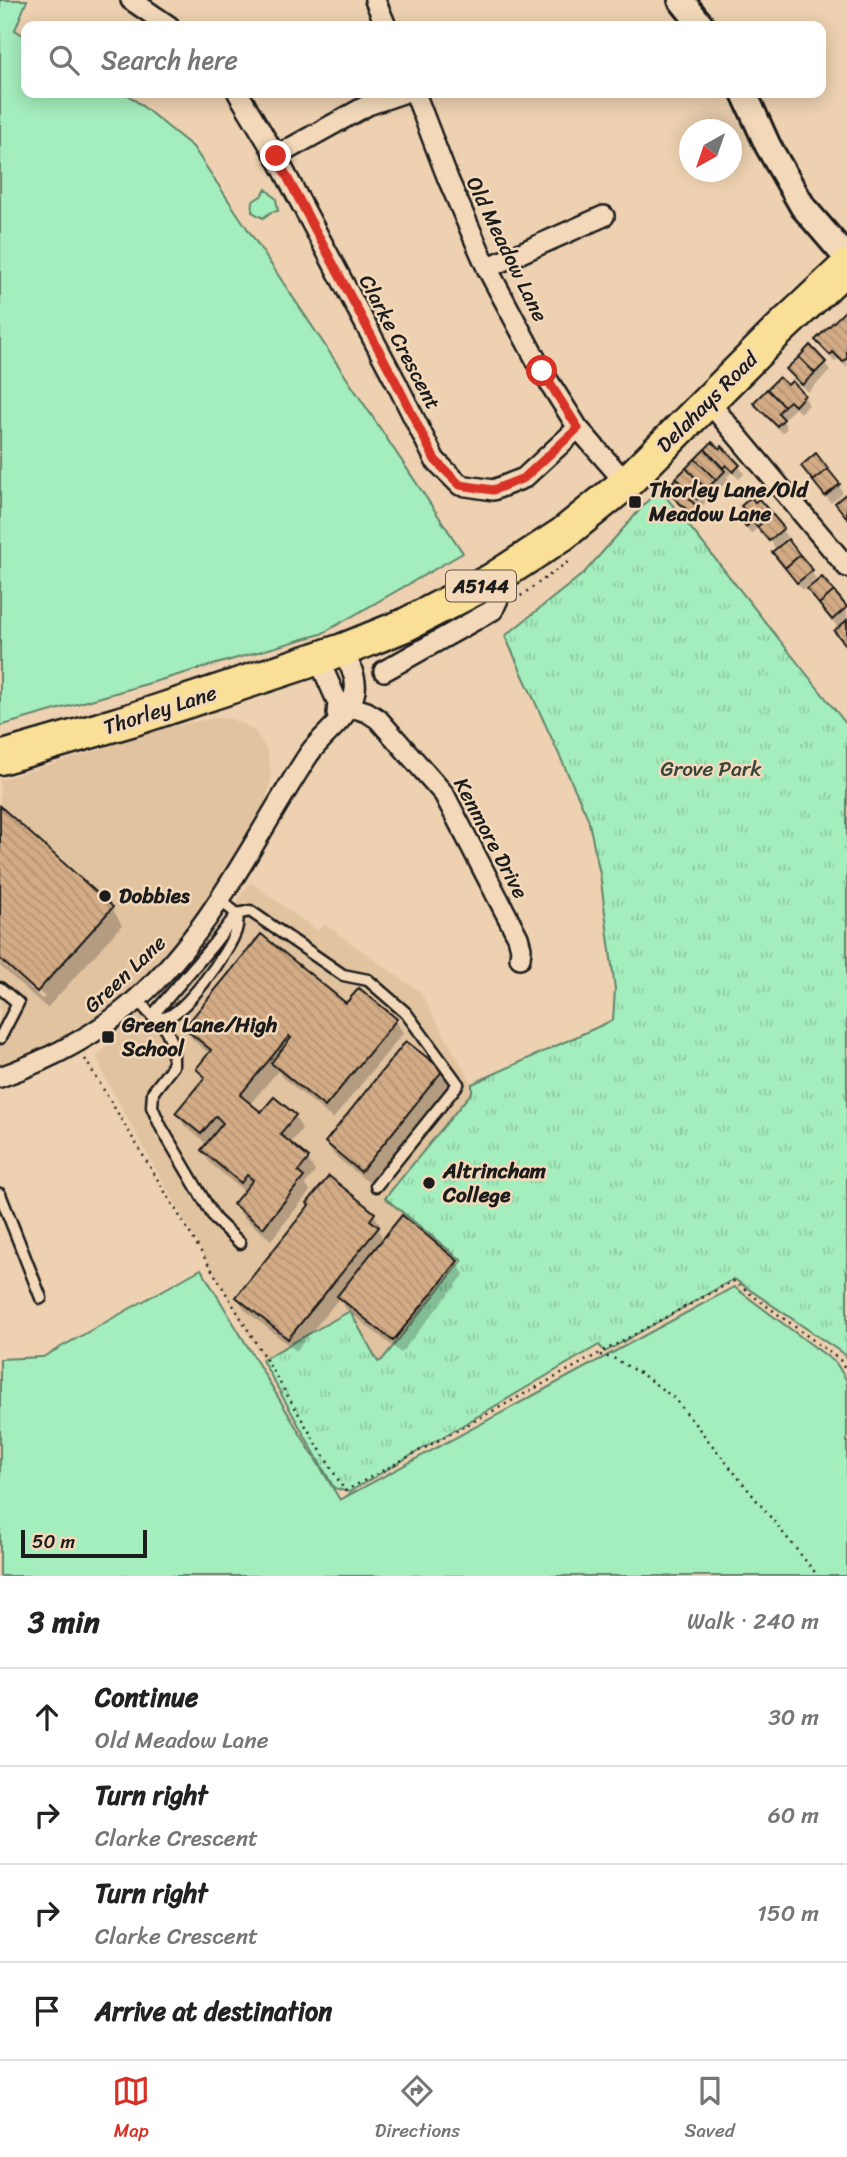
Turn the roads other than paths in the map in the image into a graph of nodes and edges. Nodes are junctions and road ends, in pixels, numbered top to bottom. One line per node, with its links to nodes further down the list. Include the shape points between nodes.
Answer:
1 (131, 0): 4 (street)
2 (375, 0): 5 (street)
3 (681, 0): 6 (street)
4 (162, 21)
5 (384, 21)
6 (698, 21)
7 (241, 98): 11 (street, Clarke Crescent)
8 (388, 98): 11 (street)
9 (417, 98): 15 (street, Old Meadow Lane)
10 (746, 98): 13 (street, via 803,207)
11 (276, 156): 17 (street, Clarke Crescent, via 435,460 460,485 493,490 524,478)
12 (604, 216): 15 (street)
13 (847, 258)
14 (847, 266): 16 (main road, Delahays Road / A5144)
15 (487, 268): 17 (street, Old Meadow Lane)
16 (708, 401): 18 (main road, Delahays Road / A5144); 19 (street)
17 (578, 428): 18 (street, Old Meadow Lane)
18 (626, 483): 20 (main road, Delahays Road / A5144, via 563,534)
19 (847, 567)
20 (492, 580): 21 (main road, Delahays Road / A5144, via 405,625); 22 (street, via 498,599 493,610)
21 (331, 654): 23 (street); 24 (main road, Thorley Lane / A5144)
22 (384, 671)
23 (342, 710): 25 (street, Green Lane, via 311,751); 27 (street, Kenmore Drive, via 367,712 378,719 444,794 518,937)
24 (0, 758)
25 (220, 900): 26 (lane); 29 (street, Green Lane, via 184,950)
26 (237, 914): 30 (lane); 30 (lane, via 235,934 220,960 172,1016); 33 (lane, via 250,911 343,975 368,980 406,1013 458,1084)
27 (520, 958)
28 (0, 988): 31 (lane, via 18,1003)
29 (138, 999): 30 (lane); 32 (street, Green Lane, via 76,1044)
30 (157, 1017): 35 (lane, via 173,1044 173,1066 153,1092 152,1107 215,1219)
31 (0, 1038)
32 (0, 1077)
33 (376, 1186)
34 (0, 1194): 36 (lane)
35 (240, 1242)
36 (41, 1298)

